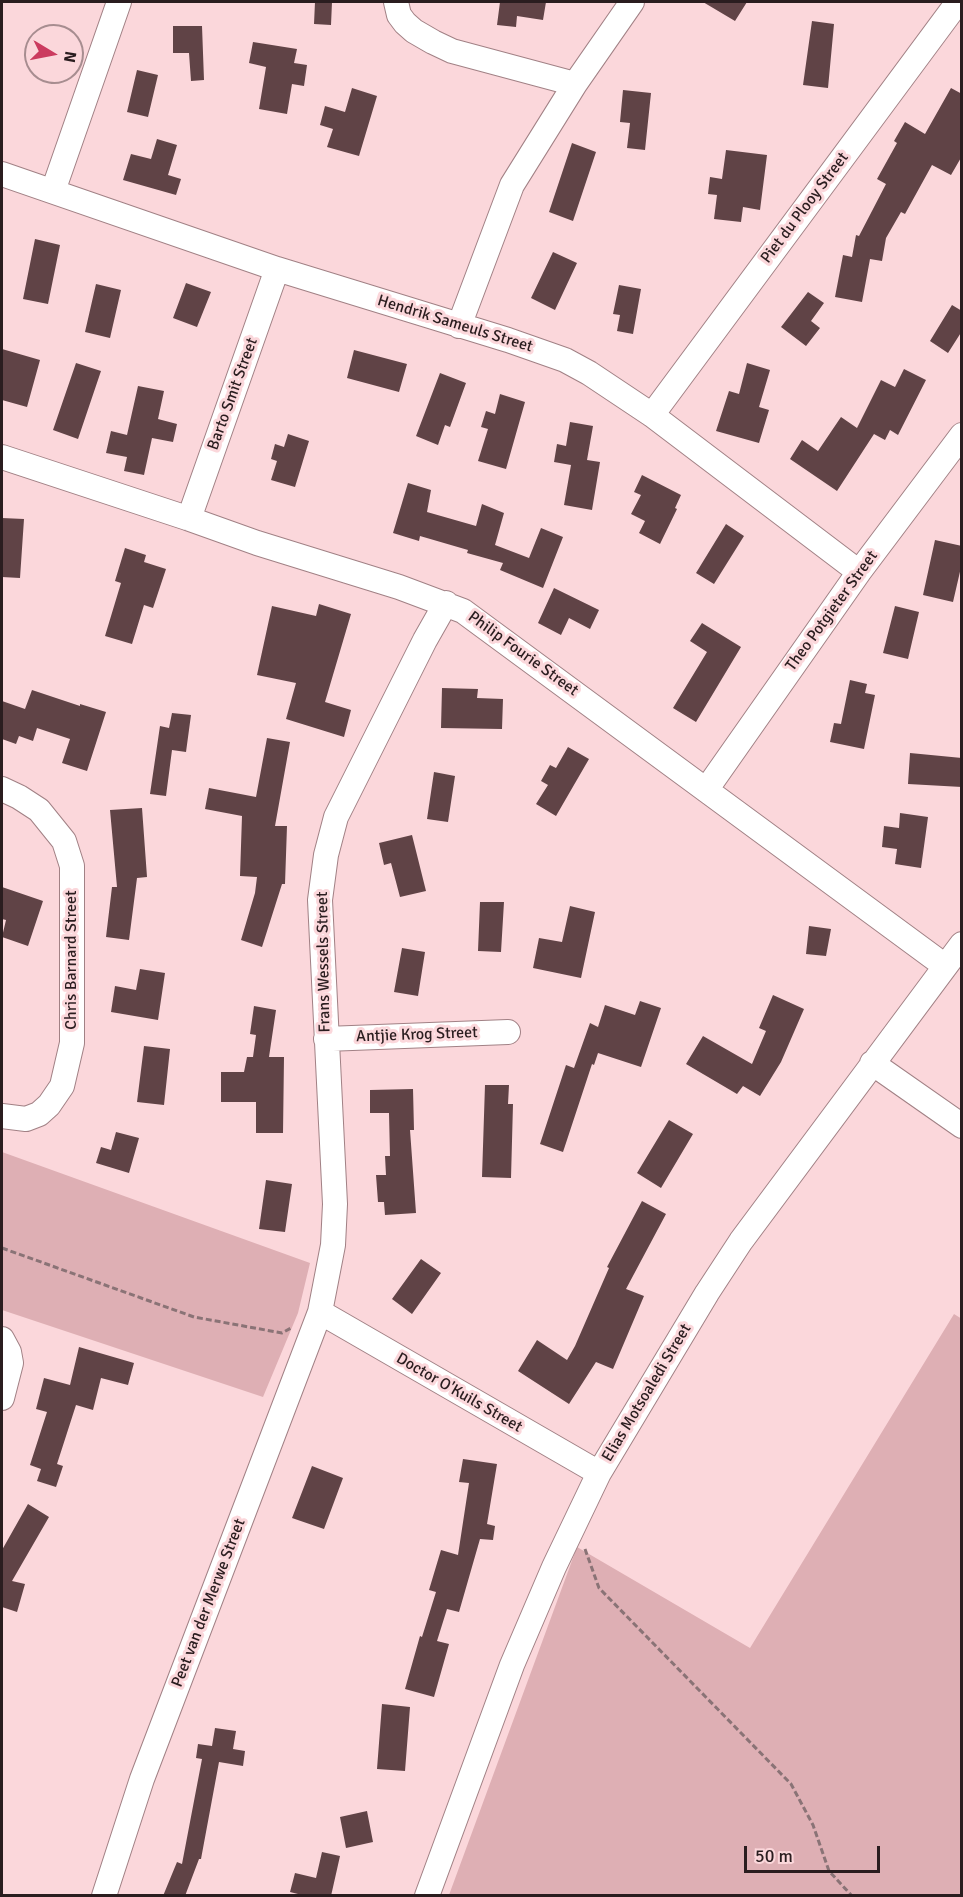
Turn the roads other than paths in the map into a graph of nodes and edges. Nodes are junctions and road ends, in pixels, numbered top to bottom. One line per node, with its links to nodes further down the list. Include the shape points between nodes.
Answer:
1 (119, 2): 7 (street)
2 (396, 2): 5 (street, via 405,23 452,51)
3 (632, 2): 5 (street)
4 (958, 2): 10 (street, Piet du Plooy Street)
5 (575, 84): 9 (street, via 512,185)
6 (2, 174): 7 (street, Hendrik Sameuls Street)
7 (53, 191): 8 (street, Hendrik Sameuls Street)
8 (277, 269): 9 (street, Hendrik Sameuls Street); 13 (street, Barto Smit Street)
9 (459, 326): 10 (street, Hendrik Sameuls Street, via 565,360)
10 (652, 415): 14 (street, Hendrik Sameuls Street)
11 (962, 435): 14 (street, Theo Potgieter Street)
12 (2, 457): 13 (street, Philip Fourie Street)
13 (187, 518): 15 (street, Philip Fourie Street)
14 (859, 572): 17 (street, Theo Potgieter Street)
15 (446, 603): 17 (street, Philip Fourie Street, via 476,619); 21 (street, Frans Wessels Street, via 336,818 330,838 320,900)
16 (2, 789): 23 (street, Chris Barnard Street, via 39,810 64,841 72,866 72,1043 62,1086 39,1114 26,1119)
17 (706, 790): 19 (street, Philip Fourie Street)
18 (962, 944): 19 (street, Elias Motsoaledi Street)
19 (945, 966): 22 (street, Elias Motsoaledi Street)
20 (508, 1032): 21 (street, Antjie Krog Street)
21 (326, 1039): 25 (street, Frans Wessels Street, via 335,1204 333,1245)
22 (872, 1063): 24 (street); 28 (street, Elias Motsoaledi Street, via 707,1293)
23 (2, 1116)
24 (962, 1126)
25 (320, 1312): 28 (street, Doctor O'Kuils Street); 29 (street, Peet van der Merwe Street, via 142,1779)
26 (2, 1339): 27 (street, via 11,1363)
27 (2, 1398)
28 (599, 1473): 30 (street, Elias Motsoaledi Street, via 512,1665)
29 (104, 1896)
30 (427, 1896)

